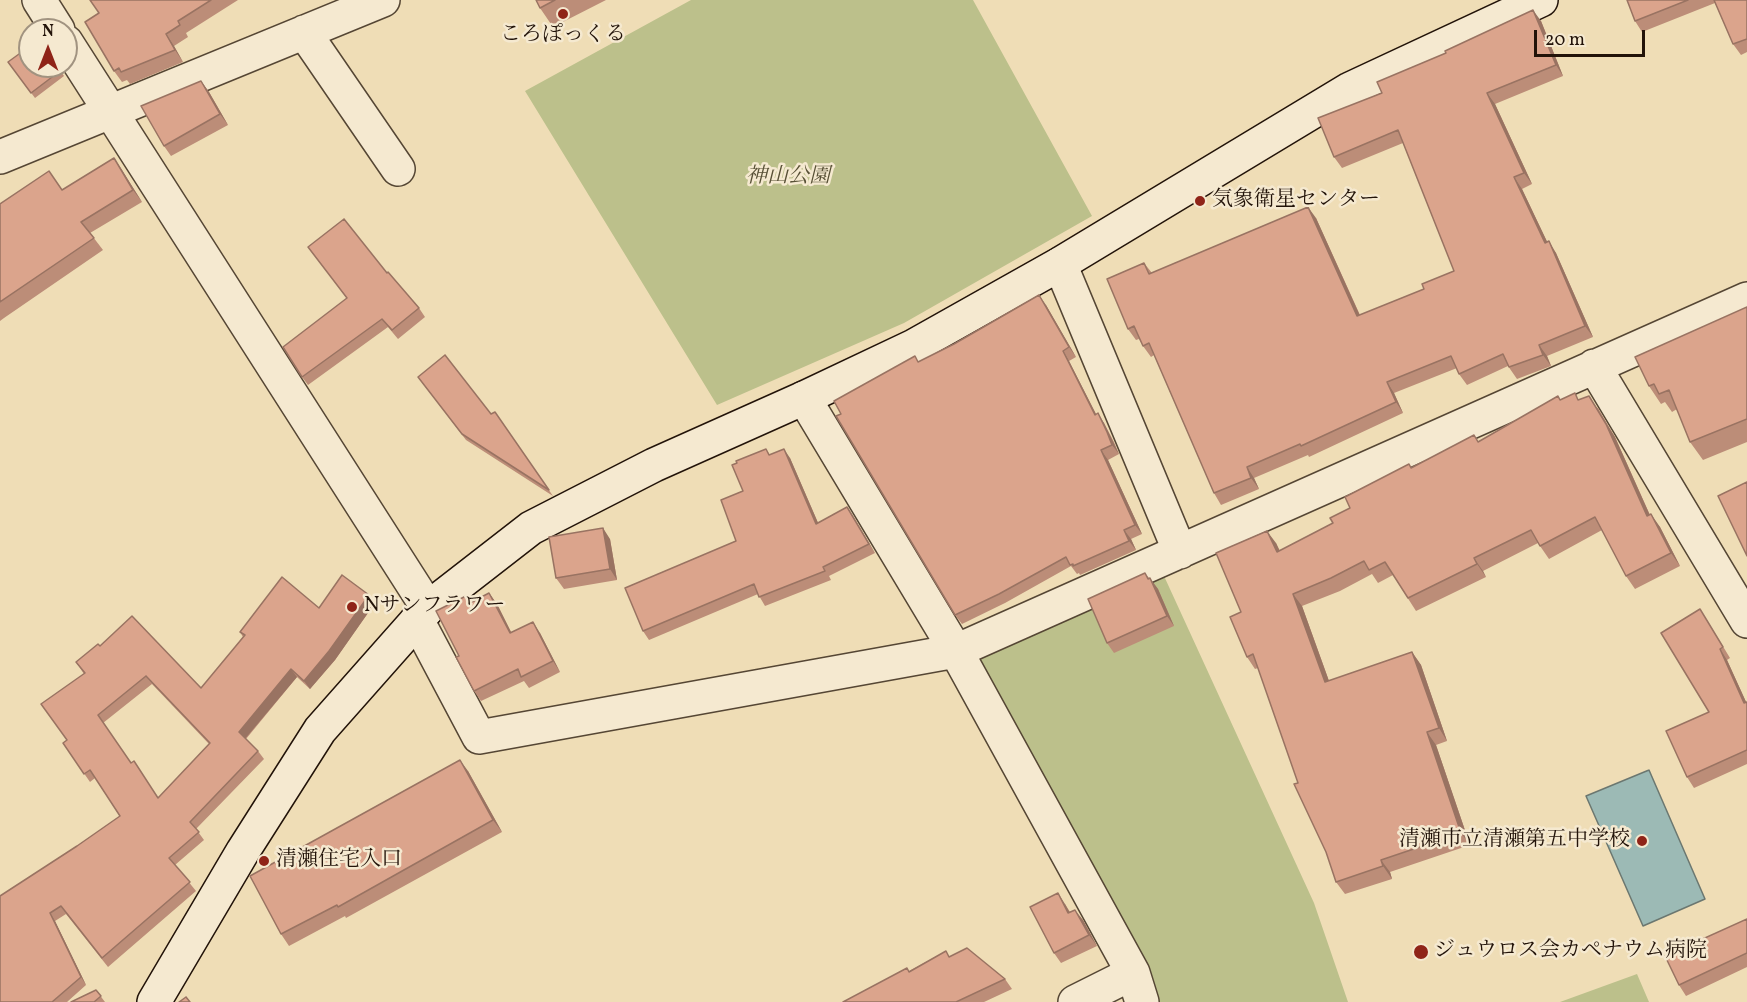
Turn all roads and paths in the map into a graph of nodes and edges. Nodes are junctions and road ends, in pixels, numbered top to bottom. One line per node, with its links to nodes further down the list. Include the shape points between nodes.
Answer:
1 (39, 0): 4 (street)
2 (383, 0): 5 (street)
3 (1541, 0): 10 (street, via 1350,89)
4 (50, 18)
5 (304, 32): 7 (street); 9 (street)
6 (78, 60): 7 (street)
7 (111, 111): 8 (street); 15 (street)
8 (0, 157)
9 (398, 169)
10 (1060, 264): 13 (street, via 914,346); 14 (street)
11 (1747, 299): 12 (street)
12 (1594, 366): 14 (street); 16 (street)
13 (804, 398): 15 (street, via 654,465 531,528); 17 (street)
14 (1180, 552): 17 (street)
15 (423, 614): 17 (street, via 479,737); 19 (street, via 320,730)
16 (1747, 621)
17 (956, 651): 18 (street)
18 (1138, 987): 20 (street)
19 (153, 1002)
20 (1075, 1002)

